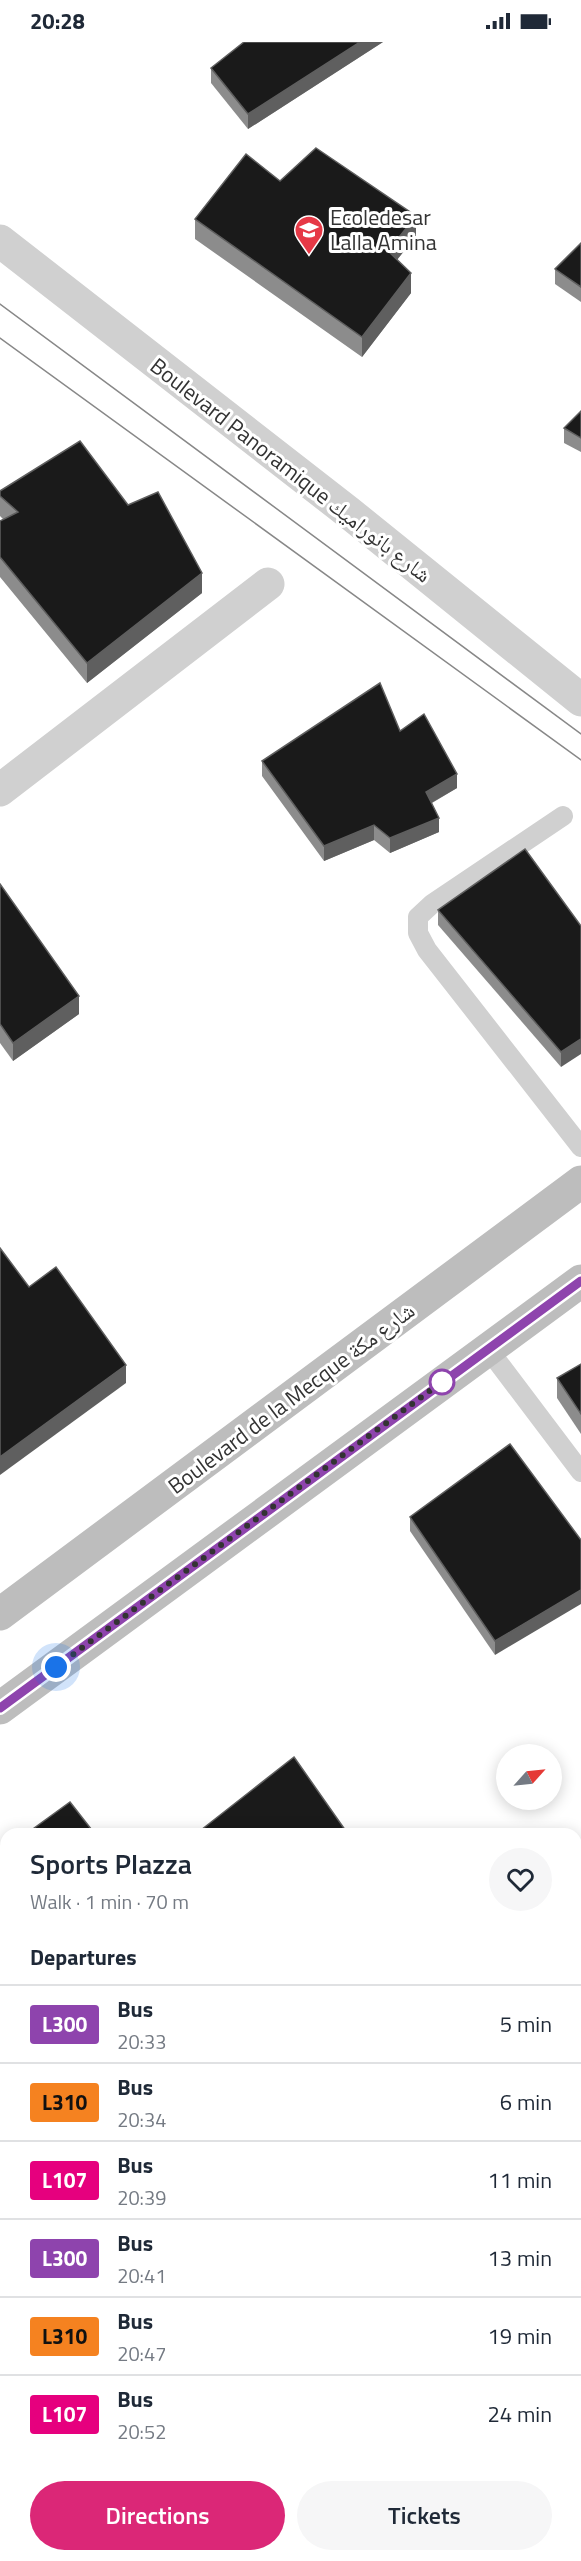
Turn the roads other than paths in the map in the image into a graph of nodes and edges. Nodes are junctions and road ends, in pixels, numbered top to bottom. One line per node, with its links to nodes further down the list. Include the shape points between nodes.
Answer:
1 (0, 241): 3 (street, Boulevard Panoramique شارع بانوراميك, via 348,512)
2 (268, 584): 4 (street)
3 (581, 700)
4 (0, 790)
5 (562, 816): 6 (lane, via 432,904 418,917 418,933)
6 (581, 1147)
7 (581, 1182): 11 (main road, Boulevard de la Mecque شارع مكة)
8 (581, 1281): 9 (main road)
9 (488, 1349): 10 (lane); 12 (main road)
10 (581, 1472)
11 (0, 1614)
12 (0, 1708)

